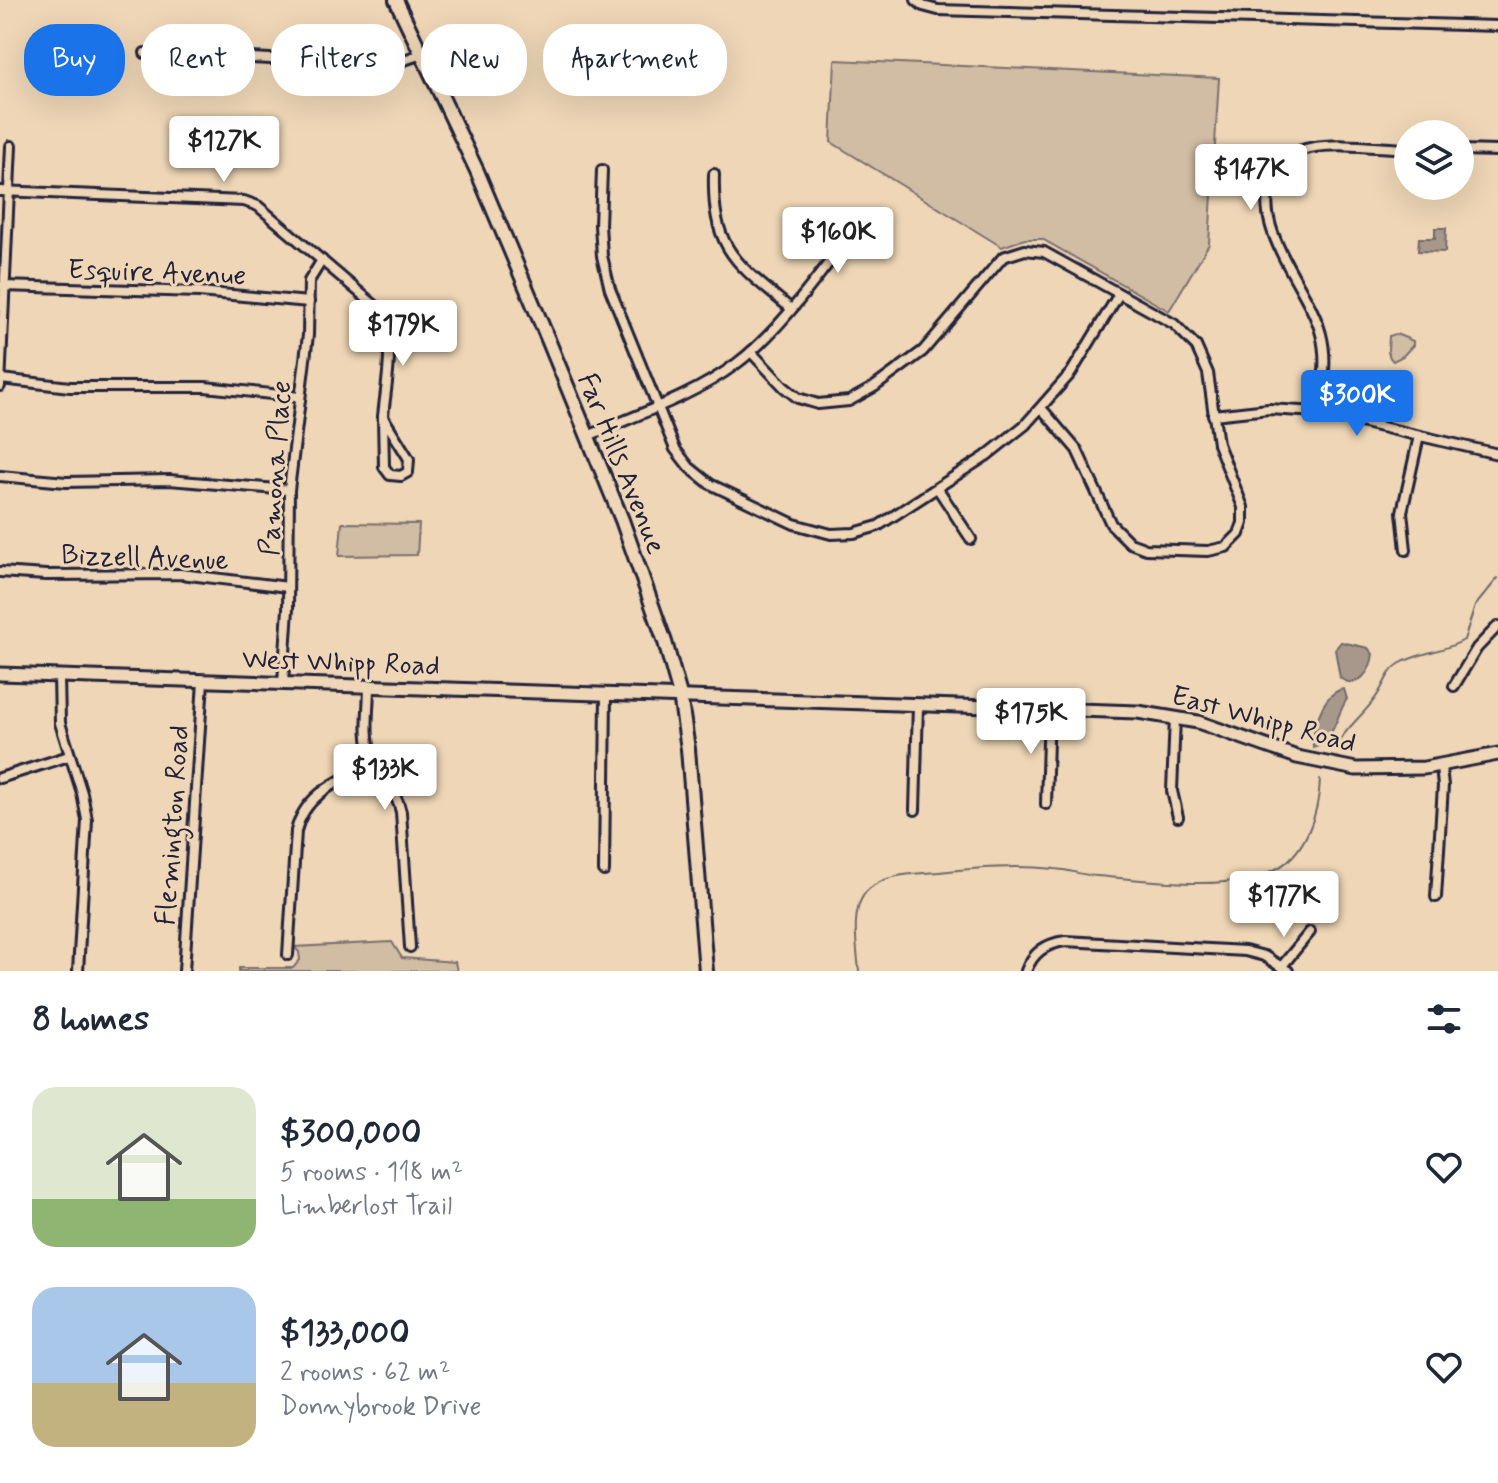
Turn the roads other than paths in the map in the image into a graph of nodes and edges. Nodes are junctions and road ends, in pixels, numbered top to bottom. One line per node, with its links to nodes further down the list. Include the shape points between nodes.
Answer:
1 (396, 0): 4 (main road, Far Hills Avenue)
2 (916, 0): 3 (street, via 938,10)
3 (1498, 26)
4 (421, 52)
5 (421, 54): 6 (street, via 398,62)
6 (255, 58)
7 (442, 96): 30 (main road, Far Hills Avenue)
8 (11, 146): 14 (street)
9 (1394, 149): 27 (street, via 1311,147 1282,163 1269,186 1273,233 1310,304 1324,347)
10 (1474, 150): 11 (street)
11 (1498, 151)
12 (602, 170): 25 (street, via 605,271)
13 (714, 174): 20 (street, via 714,214 726,245 742,267)
14 (4, 191): 16 (street, via 250,202); 17 (street)
15 (861, 221): 20 (street)
16 (322, 260): 19 (street, Pamona Place, via 309,281); 29 (street, via 373,302 386,321)
17 (3, 286): 19 (street, Esquire Avenue, via 199,292); 22 (street)
18 (1119, 294): 21 (street, via 1044,252 1010,253 923,351 862,395 838,404 798,398); 26 (street, via 1081,359); 28 (street, via 1174,324 1196,346 1208,373)
19 (309, 302): 24 (street, Pamona Place)
20 (790, 308): 21 (street)
21 (751, 352): 25 (street, via 700,387)
22 (1, 379): 23 (street); 24 (street, via 70,387 205,387)
23 (0, 386)
24 (300, 397): 35 (street, Pamona Place)
25 (656, 407): 30 (street); 34 (street, via 675,449 700,478 814,531 842,534 878,526)
26 (1042, 409): 28 (street, via 1077,450 1117,533 1138,547 1173,550 1226,547 1242,528 1243,507 1222,458); 34 (street)
27 (1317, 412): 28 (street, via 1269,409); 31 (street)
28 (1213, 415)
29 (383, 417): 29 (street, via 384,467 390,475 401,476 408,472 409,459)
30 (588, 436): 48 (main road, Far Hills Avenue, via 647,589)
31 (1419, 436): 32 (street); 37 (street, via 1402,512)
32 (1498, 454)
33 (0, 476): 35 (street)
34 (938, 489): 36 (street)
35 (289, 490): 39 (street, Pamona Place)
36 (971, 539)
37 (1406, 550)
38 (0, 572): 39 (street, Bizzell Avenue, via 181,574)
39 (288, 587): 44 (street, Pamona Place)
40 (1498, 626): 46 (street)
41 (0, 674): 42 (main road, West Whipp Road)
42 (59, 676): 43 (main road, West Whipp Road); 53 (street, via 58,708)
43 (203, 681): 44 (main road, West Whipp Road); 67 (street, Flemington Road)
44 (283, 683): 45 (main road, West Whipp Road)
45 (369, 686): 47 (main road, West Whipp Road); 54 (street, via 368,738)
46 (1454, 686)
47 (606, 695): 48 (main road, West Whipp Road); 60 (street)
48 (680, 695): 49 (main road, East Whipp Road); 68 (main road, Far Hills Avenue)
49 (918, 705): 50 (main road, East Whipp Road); 58 (street)
50 (1049, 709): 51 (main road, East Whipp Road); 57 (street)
51 (1175, 717): 55 (main road, East Whipp Road, via 1337,766); 59 (street, via 1172,791)
52 (1498, 754): 55 (main road, East Whipp Road)
53 (69, 756): 56 (street); 66 (street, via 87,820)
54 (375, 762): 63 (street, via 392,785 401,812); 64 (street, via 317,794 301,814)
55 (1441, 766): 61 (street)
56 (0, 778)
57 (1046, 804)
58 (915, 810)
59 (1178, 817)
60 (604, 871)
61 (1436, 897)
62 (1310, 932): 65 (street)
63 (410, 947)
64 (288, 955)
65 (1285, 969): 69 (street, via 1245,951 1065,941 1042,949)
66 (78, 971)
67 (184, 971)
68 (706, 971)
69 (1026, 971)

